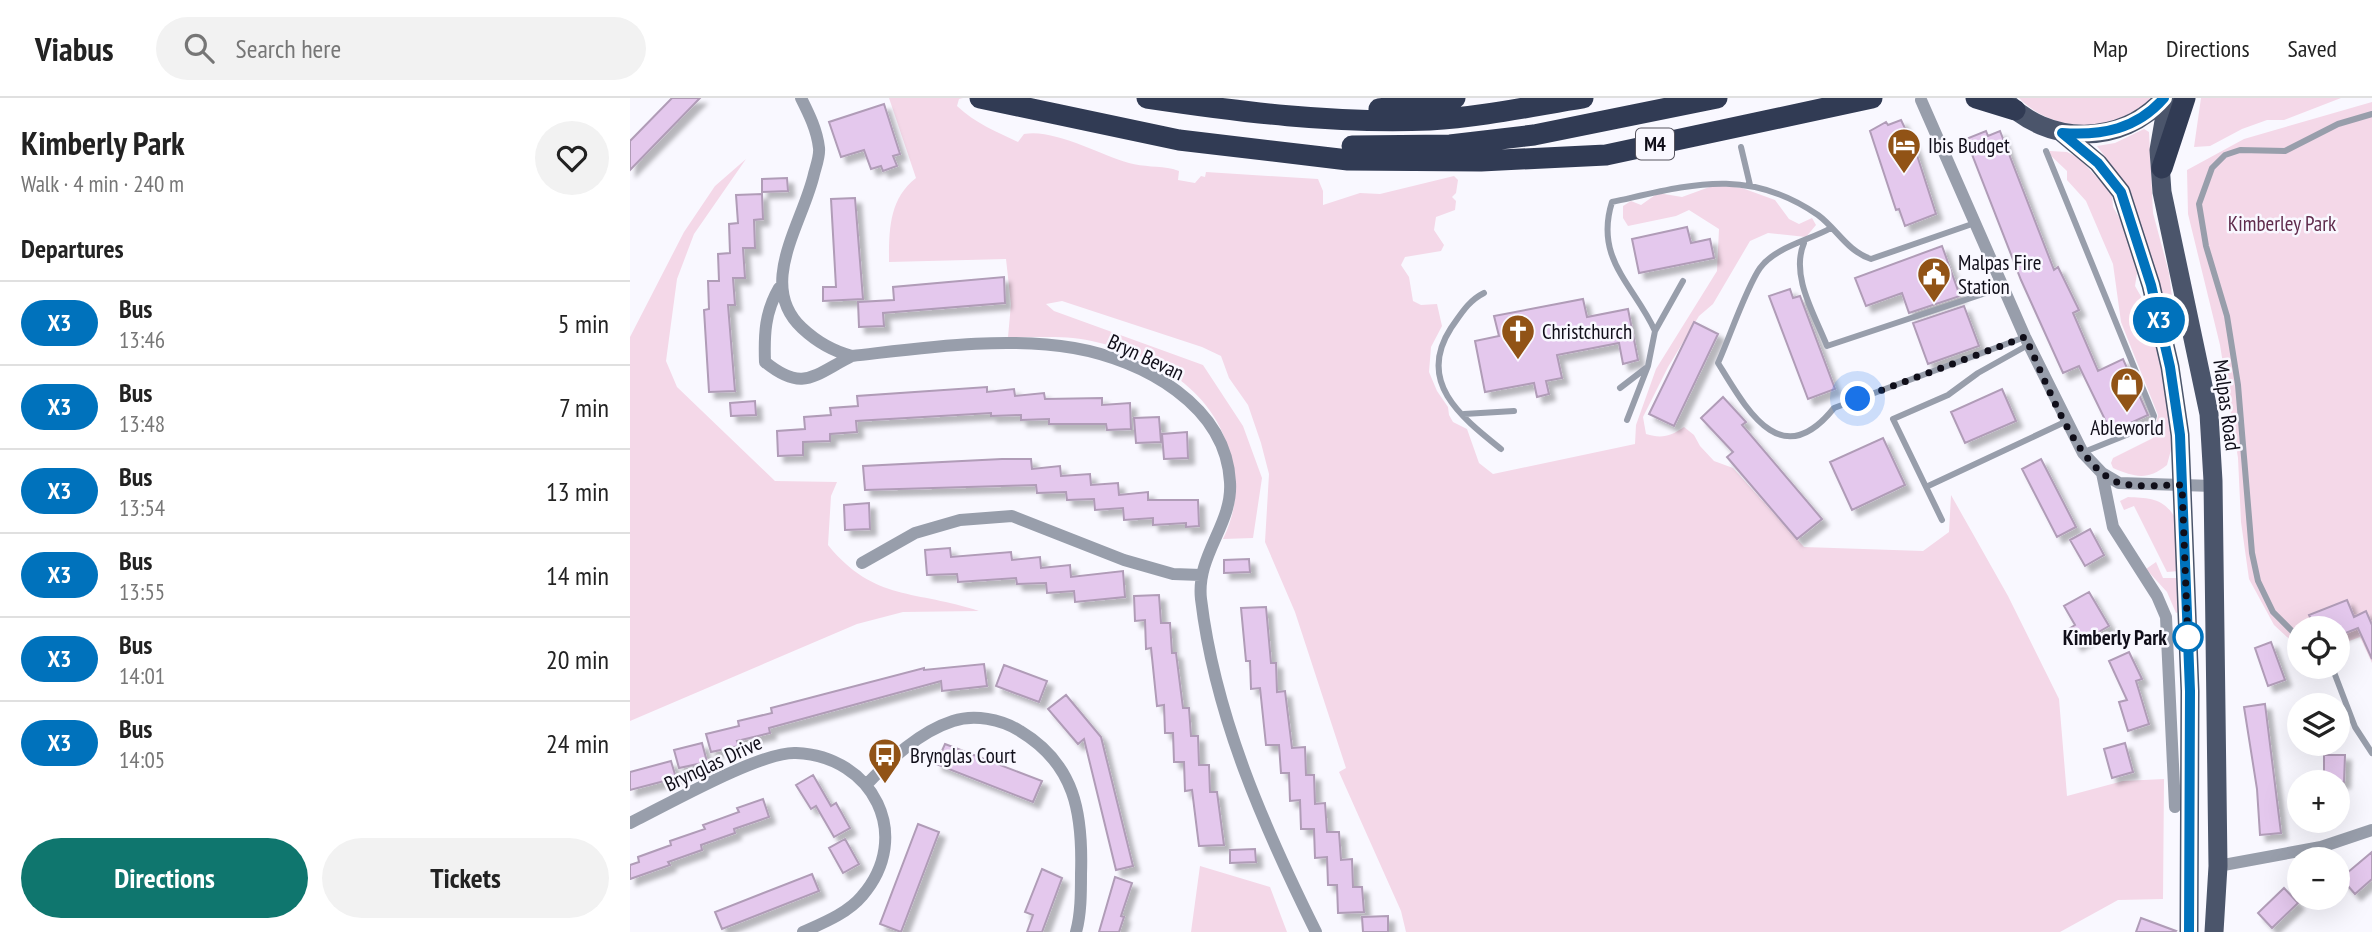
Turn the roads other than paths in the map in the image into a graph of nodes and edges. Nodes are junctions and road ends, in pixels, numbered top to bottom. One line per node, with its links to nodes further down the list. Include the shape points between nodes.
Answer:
1 (801, 98): 26 (street, Bryn Bevan, via 820,150)
2 (979, 98): 18 (highway, M4, via 1122,130 1232,146)
3 (1147, 98): 13 (highway, via 1331,119)
4 (1455, 98): 13 (highway)
5 (1583, 98): 13 (highway)
6 (1717, 98): 18 (highway, M4)
7 (1872, 98): 18 (highway, M4, via 1606,155 1545,160)
8 (1976, 98): 12 (highway)
9 (2166, 98): 15 (main road, via 2119,129); 19 (main road, Malpas Road)
10 (2185, 98): 19 (highway)
11 (1921, 100): 21 (street)
12 (2009, 104): 15 (main road, via 2033,122)
13 (1430, 111)
14 (2372, 114): 46 (lane, via 2338,124 2285,151 2240,150 2225,155 2213,168 2199,204 2227,316 2238,385 2252,554 2258,581 2273,612)
15 (2062, 133): 40 (main road, via 2098,163 2121,192 2132,224 2170,367)
16 (1741, 147): 20 (lane)
17 (2046, 150): 38 (lane, via 2154,415 2151,425)
18 (1434, 153)
19 (2161, 169): 41 (main road, Malpas Road, via 2209,414)
20 (1750, 185): 22 (lane, via 1789,197); 28 (lane, via 1699,185 1612,202 1606,228 1613,261)
21 (1977, 222): 22 (lane, via 1871,258 1860,255); 25 (street)
22 (1831, 228): 23 (lane)
23 (1804, 243): 25 (lane, via 1798,257 1800,271 1827,346); 29 (lane, via 1793,245 1761,267 1718,363 1747,409 1773,433 1800,437 1820,425 1834,408)
24 (1683, 281): 28 (lane)
25 (2004, 287): 29 (street)
26 (779, 288): 30 (street, Bryn Bevan, via 786,307 805,331 831,350); 30 (street, Bryn Bevan, via 767,315 765,362 784,378 811,379)
27 (1484, 293): 34 (lane, via 1469,303 1437,357 1443,390)
28 (1655, 331): 31 (lane)
29 (2027, 341): 36 (street); 42 (lane, via 1948,395 1893,419)
30 (852, 356): 45 (street, Bryn Bevan, via 1010,344 1074,348 1115,359 1175,388 1219,436 1231,484)
31 (1648, 366): 32 (lane); 35 (lane)
32 (1620, 388)
33 (1514, 411): 34 (lane)
34 (1463, 414): 37 (lane)
35 (1627, 420)
36 (2067, 421): 38 (street); 42 (lane)
37 (1501, 449)
38 (2083, 453): 39 (street)
39 (2102, 473): 40 (street, via 2119,483); 50 (street, via 2113,527 2166,617)
40 (2182, 485): 41 (street); 57 (main road, via 2190,691)
41 (2213, 486): 53 (main road, Malpas Road)
42 (1926, 487): 43 (lane)
43 (1942, 520)
44 (862, 564): 45 (street, via 915,533 960,520 1012,516 1124,560 1172,574)
45 (1201, 575): 56 (street, Bryn Bevan, via 1212,667 1235,745)
46 (2287, 626)
47 (2337, 679): 48 (lane, via 2355,727)
48 (2372, 753)
49 (867, 784): 51 (street, Brynglas Drive, via 837,762 795,752 778,754); 54 (street, Brynglas Drive, via 878,802 886,836 881,869 860,899); 55 (street, via 930,731 955,720 982,718 1010,725 1035,740 1057,761 1072,789 1078,815 1082,840)
50 (2175, 807)
51 (630, 823)
52 (2372, 830): 53 (street, via 2321,847)
53 (2217, 866): 58 (main road, Malpas Road)
54 (803, 932)
55 (1076, 932)
56 (1316, 932)
57 (2189, 932)
58 (2214, 932)

